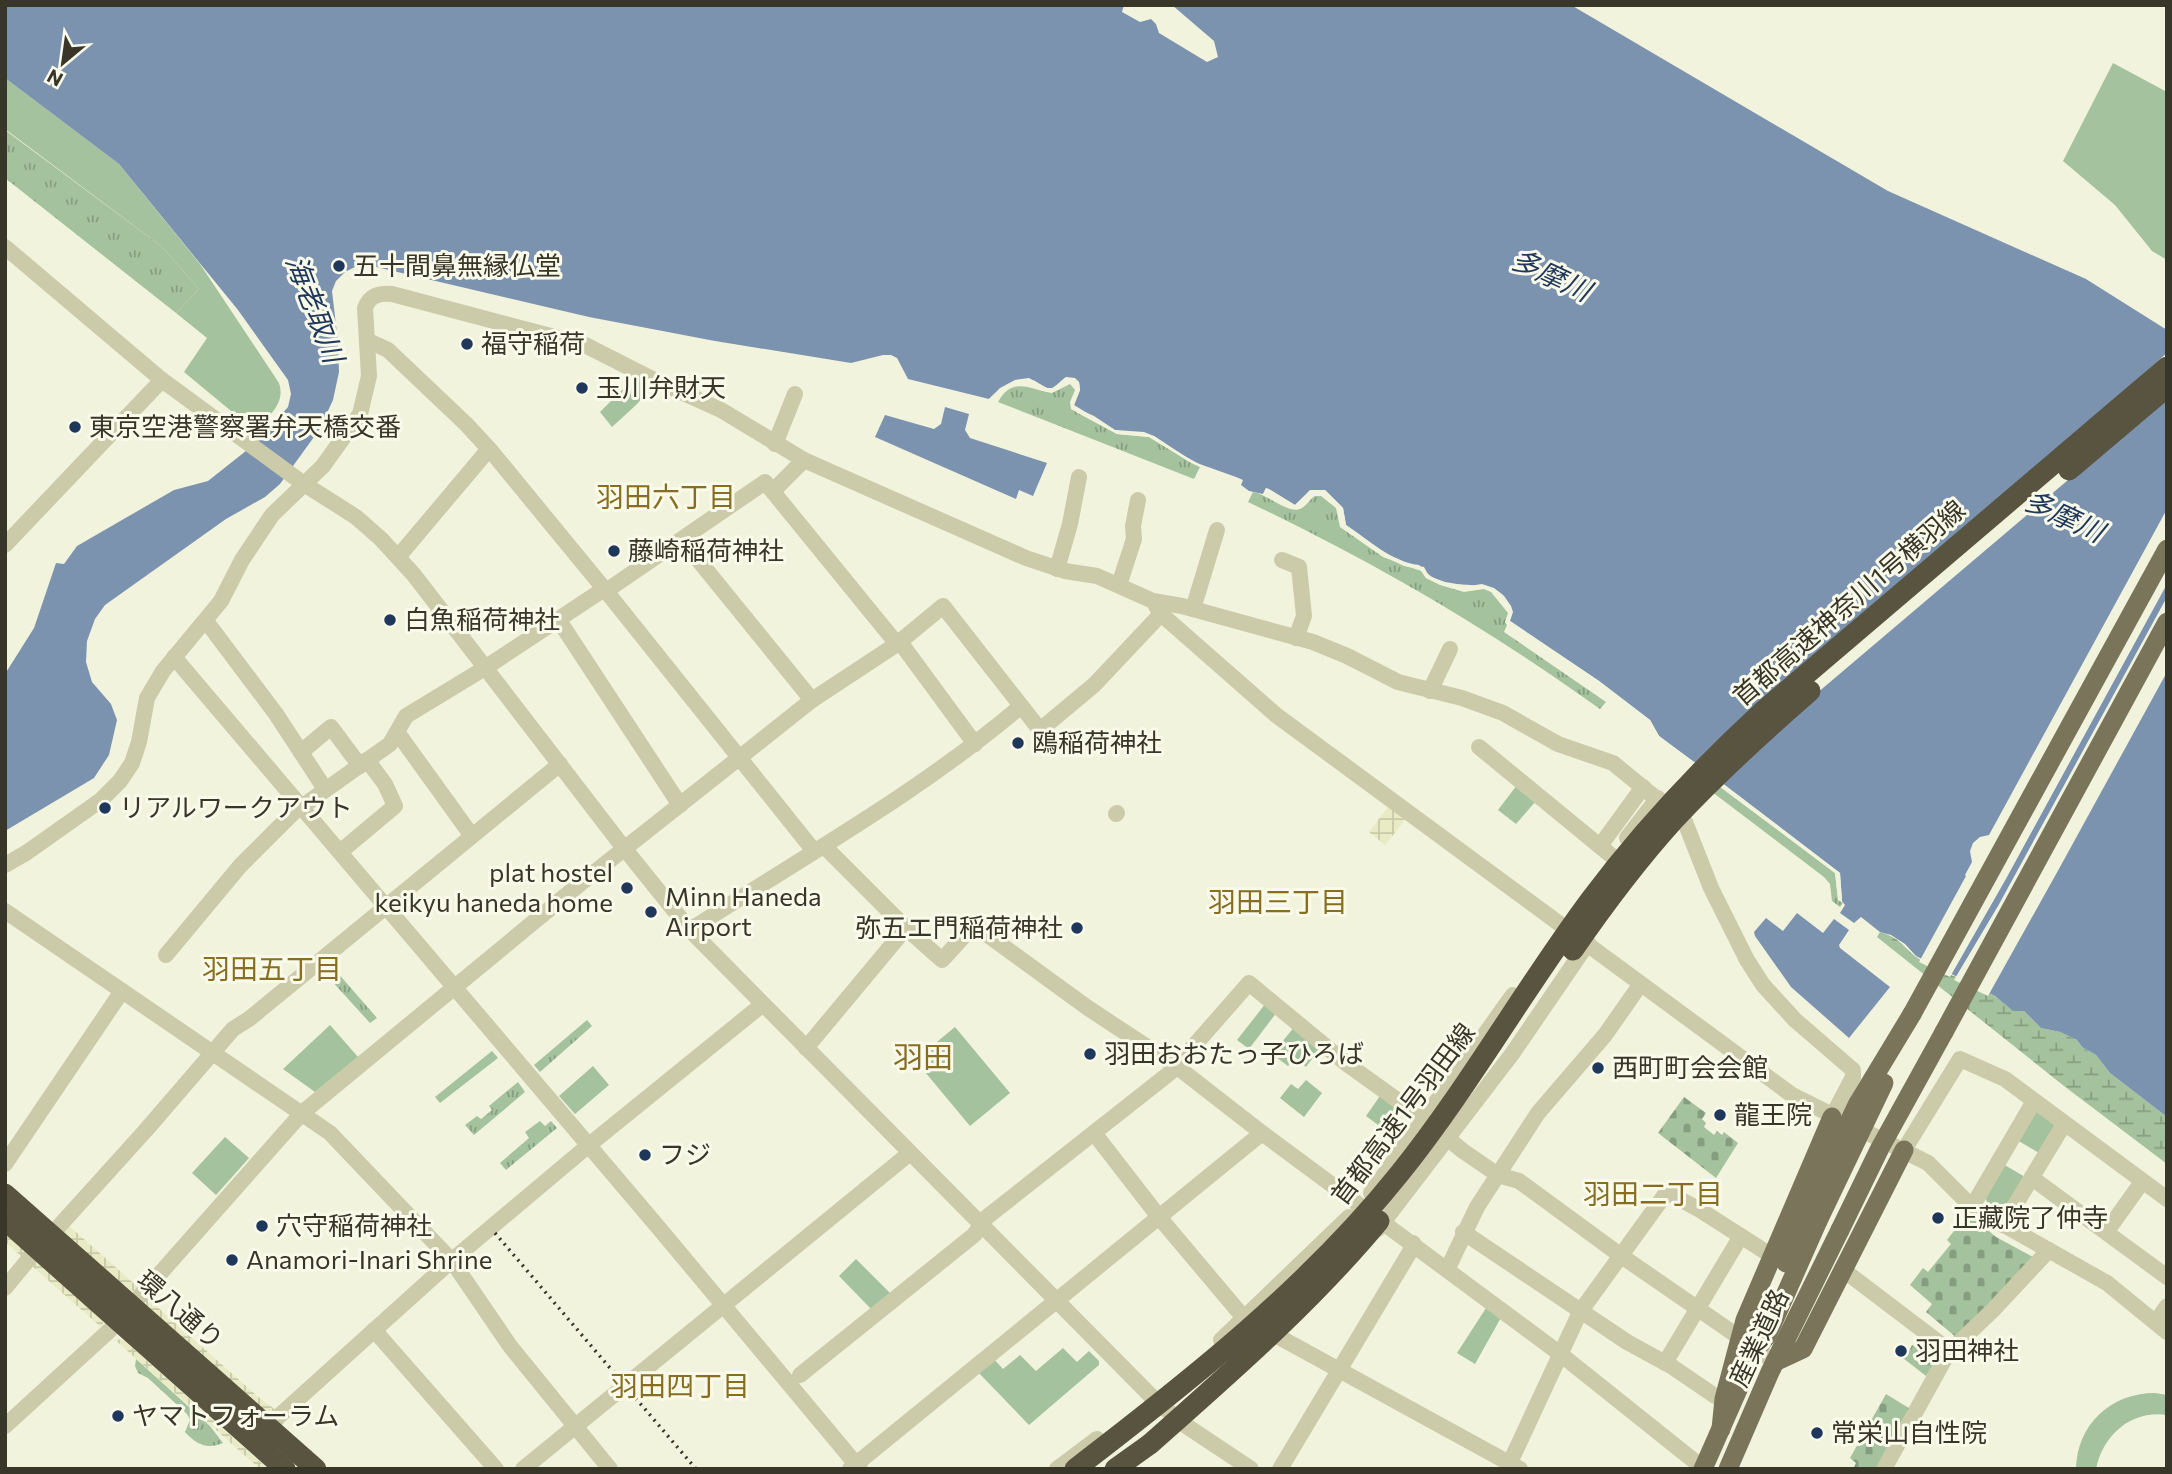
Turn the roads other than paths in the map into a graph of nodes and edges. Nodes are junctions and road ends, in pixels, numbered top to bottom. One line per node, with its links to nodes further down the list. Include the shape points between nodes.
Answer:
1 (5, 247): 4 (street)
2 (368, 343): 7 (street, via 367,303 377,295 391,294 585,345 721,410); 8 (street, via 388,350); 11 (street, via 368,381 360,414 331,456)
3 (2167, 367): 57 (highway, 首都高速神奈川1号横羽線, bridge, via 1724,747 1661,812)
4 (162, 380): 11 (street); 16 (street)
5 (2167, 387): 57 (highway, 首都高速神奈川1号横羽線, bridge, via 1744,750)
6 (795, 394): 7 (street)
7 (775, 444): 9 (street)
8 (489, 449): 18 (street); 22 (street)
9 (804, 460): 12 (street); 20 (street)
10 (1079, 477): 20 (street)
11 (302, 482): 18 (street, via 356,517); 26 (street, via 272,515)
12 (774, 490): 15 (street, via 765,482); 29 (street)
13 (1138, 500): 21 (street, via 1134,539)
14 (1217, 530): 24 (street)
15 (682, 540): 22 (street); 34 (street)
16 (5, 544)
17 (2167, 549): 118 (main road, 産業道路, bridge, via 1912,1014 1902,1045 1811,1219 1767,1336)
18 (398, 557): 32 (street)
19 (1282, 560): 28 (street, via 1299,567 1304,617)
20 (1057, 569): 21 (street)
21 (1119, 585): 23 (street)
22 (605, 590): 25 (street); 40 (street)
23 (1157, 607): 24 (street); 35 (street, via 1094,685 1040,730); 59 (street, via 1276,715)
24 (1193, 609): 28 (street)
25 (558, 619): 32 (street); 47 (street)
26 (206, 621): 31 (street); 39 (street)
27 (2167, 622): 121 (main road, 産業道路, bridge, via 1880,1148)
28 (1296, 638): 33 (street)
29 (899, 643): 34 (street); 35 (street, via 943,606); 37 (street)
30 (1450, 649): 33 (street)
31 (174, 657): 46 (street); 55 (street, via 147,698 139,742 120,781 101,800)
32 (485, 668): 36 (street, via 406,716); 42 (street)
33 (1430, 691): 43 (street, via 1503,713 1558,744 1613,763)
34 (812, 700): 40 (street)
35 (1021, 706): 37 (street)
36 (397, 732): 41 (street, via 390,744); 49 (street)
37 (975, 744): 51 (street)
38 (1479, 747): 50 (street)
39 (301, 752): 41 (street, via 331,727); 44 (street)
40 (739, 758): 47 (street); 51 (street)
41 (363, 763): 44 (street); 53 (street, via 385,785 395,806)
42 (560, 764): 49 (street); 52 (street)
43 (1643, 787): 45 (street); 50 (street)
44 (326, 789): 46 (street)
45 (1658, 798): 48 (street); 54 (street)
46 (301, 805): 53 (street); 63 (street, via 240,866)
47 (680, 805): 52 (street)
48 (1684, 821): 62 (street); 73 (street, via 1746,960 1795,1020 1853,1070)
49 (472, 836): 56 (street)
50 (1600, 846): 54 (street)
51 (819, 848): 60 (street); 61 (street)
52 (625, 849): 61 (street); 65 (street)
53 (340, 852): 56 (street)
54 (1613, 857): 59 (street)
55 (5, 865)
56 (386, 906): 65 (street); 69 (street, via 233,1029)
57 (1595, 907): 128 (highway, 首都高速1号羽田線, bridge, via 1362,1220 1263,1316); 144 (highway, 首都高速1号羽田線, bridge, via 1413,1180 1371,1230 1285,1319)
58 (5, 911): 66 (street)
59 (1562, 927): 62 (street); 74 (street)
60 (906, 928): 68 (street); 70 (street, via 942,960 974,925)
61 (690, 930): 67 (street)
62 (1587, 944): 64 (street); 78 (street)
63 (166, 955)
64 (1640, 985): 73 (street, via 1791,1095); 83 (street, via 1605,1035 1538,1113)
65 (454, 987): 72 (street); 79 (street)
66 (122, 990): 69 (street); 82 (street)
67 (763, 1004): 68 (street); 79 (street)
68 (806, 1048): 81 (street)
69 (214, 1053): 72 (street); 98 (street)
70 (1176, 1066): 74 (street, via 1249,983 1347,1064); 76 (street); 77 (street)
71 (2034, 1101): 75 (street); 80 (street, via 2005,1079 1960,1059); 89 (street)
72 (302, 1114): 103 (street, via 330,1133); 112 (street)
73 (1832, 1117): 80 (street); 102 (main road)
74 (1425, 1120): 78 (street); 88 (street)
75 (2064, 1124): 84 (street); 85 (street)
76 (1094, 1133): 90 (street); 93 (street)
77 (1262, 1133): 88 (street); 90 (street)
78 (1448, 1139): 83 (street); 92 (street)
79 (589, 1145): 103 (street); 109 (street)
80 (1904, 1150): 89 (street, via 1928,1163); 105 (main road)
81 (910, 1153): 93 (street); 109 (street)
82 (5, 1164)
83 (1497, 1175): 96 (street); 101 (street, via 1519,1181)
84 (2032, 1178): 94 (street); 95 (street)
85 (2142, 1182): 87 (street); 95 (street)
86 (5, 1194): 98 (highway, 環八通り)
87 (2167, 1199)
88 (1362, 1205): 92 (street); 114 (street)
89 (1972, 1207): 94 (street)
90 (1159, 1217): 108 (street); 114 (street)
91 (5, 1220): 98 (highway, 環八通り)
92 (1385, 1222): 99 (street); 116 (street)
93 (980, 1223): 108 (street); 124 (street, via 974,1234)
94 (2003, 1225): 100 (street)
95 (2107, 1231): 106 (street)
96 (1463, 1232): 104 (street); 111 (street)
97 (1741, 1236): 101 (street, via 1667,1192); 102 (street); 110 (street)
98 (45, 1242): 107 (street); 112 (highway, 環八通り)
99 (1413, 1243): 104 (street); 123 (street)
100 (2049, 1250): 113 (street); 119 (street)
101 (1620, 1255): 110 (street); 111 (street)
102 (1772, 1256): 117 (main road)
103 (452, 1261): 115 (street); 130 (street, via 510,1346)
104 (1448, 1268): 120 (street)
105 (1842, 1269): 119 (street); 121 (main road, via 1803,1349)
106 (2167, 1278)
107 (5, 1288)
108 (1056, 1300): 125 (street); 134 (street)
109 (723, 1306): 130 (street); 134 (street)
110 (1696, 1309): 117 (street); 122 (street)
111 (1580, 1312): 120 (street); 122 (street)
112 (125, 1313): 129 (street); 131 (highway, 環八通り); 133 (highway, 環八通り)
113 (2164, 1317)
114 (1244, 1318): 116 (street); 125 (street)
115 (374, 1330): 131 (street); 138 (street)
116 (1274, 1335): 123 (street); 127 (street)
117 (1739, 1338): 118 (street); 126 (main road)
118 (1756, 1349): 121 (street); 132 (main road, 産業道路)
119 (1950, 1351): 150 (street)
120 (1559, 1353): 135 (street); 148 (street)
121 (1775, 1362): 149 (main road, 産業道路)
122 (1665, 1363): 126 (street)
123 (1338, 1370): 135 (street); 147 (street)
124 (800, 1375)
125 (1153, 1398): 127 (street); 141 (street)
126 (1724, 1399): 132 (main road)
127 (1182, 1423): 145 (street); 146 (street)
128 (1133, 1425): 142 (highway, 首都高速1号羽田線, bridge); 143 (highway, bridge)
129 (5, 1426)
130 (574, 1426): 139 (street); 140 (street)
131 (270, 1427): 133 (street, via 264,1441); 137 (highway, 環八通り)
132 (1721, 1429): 148 (main road, 産業道路)
133 (268, 1453): 136 (highway, 環八通り)
134 (855, 1467)
135 (1512, 1467)
136 (285, 1469)
137 (316, 1469)
138 (496, 1469)
139 (523, 1469)
140 (610, 1469)
141 (1057, 1469)
142 (1075, 1469)
143 (1083, 1469)
144 (1118, 1469)
145 (1129, 1469)
146 (1251, 1469)
147 (1280, 1469)
148 (1703, 1469)
149 (1728, 1469)
150 (1884, 1469)

